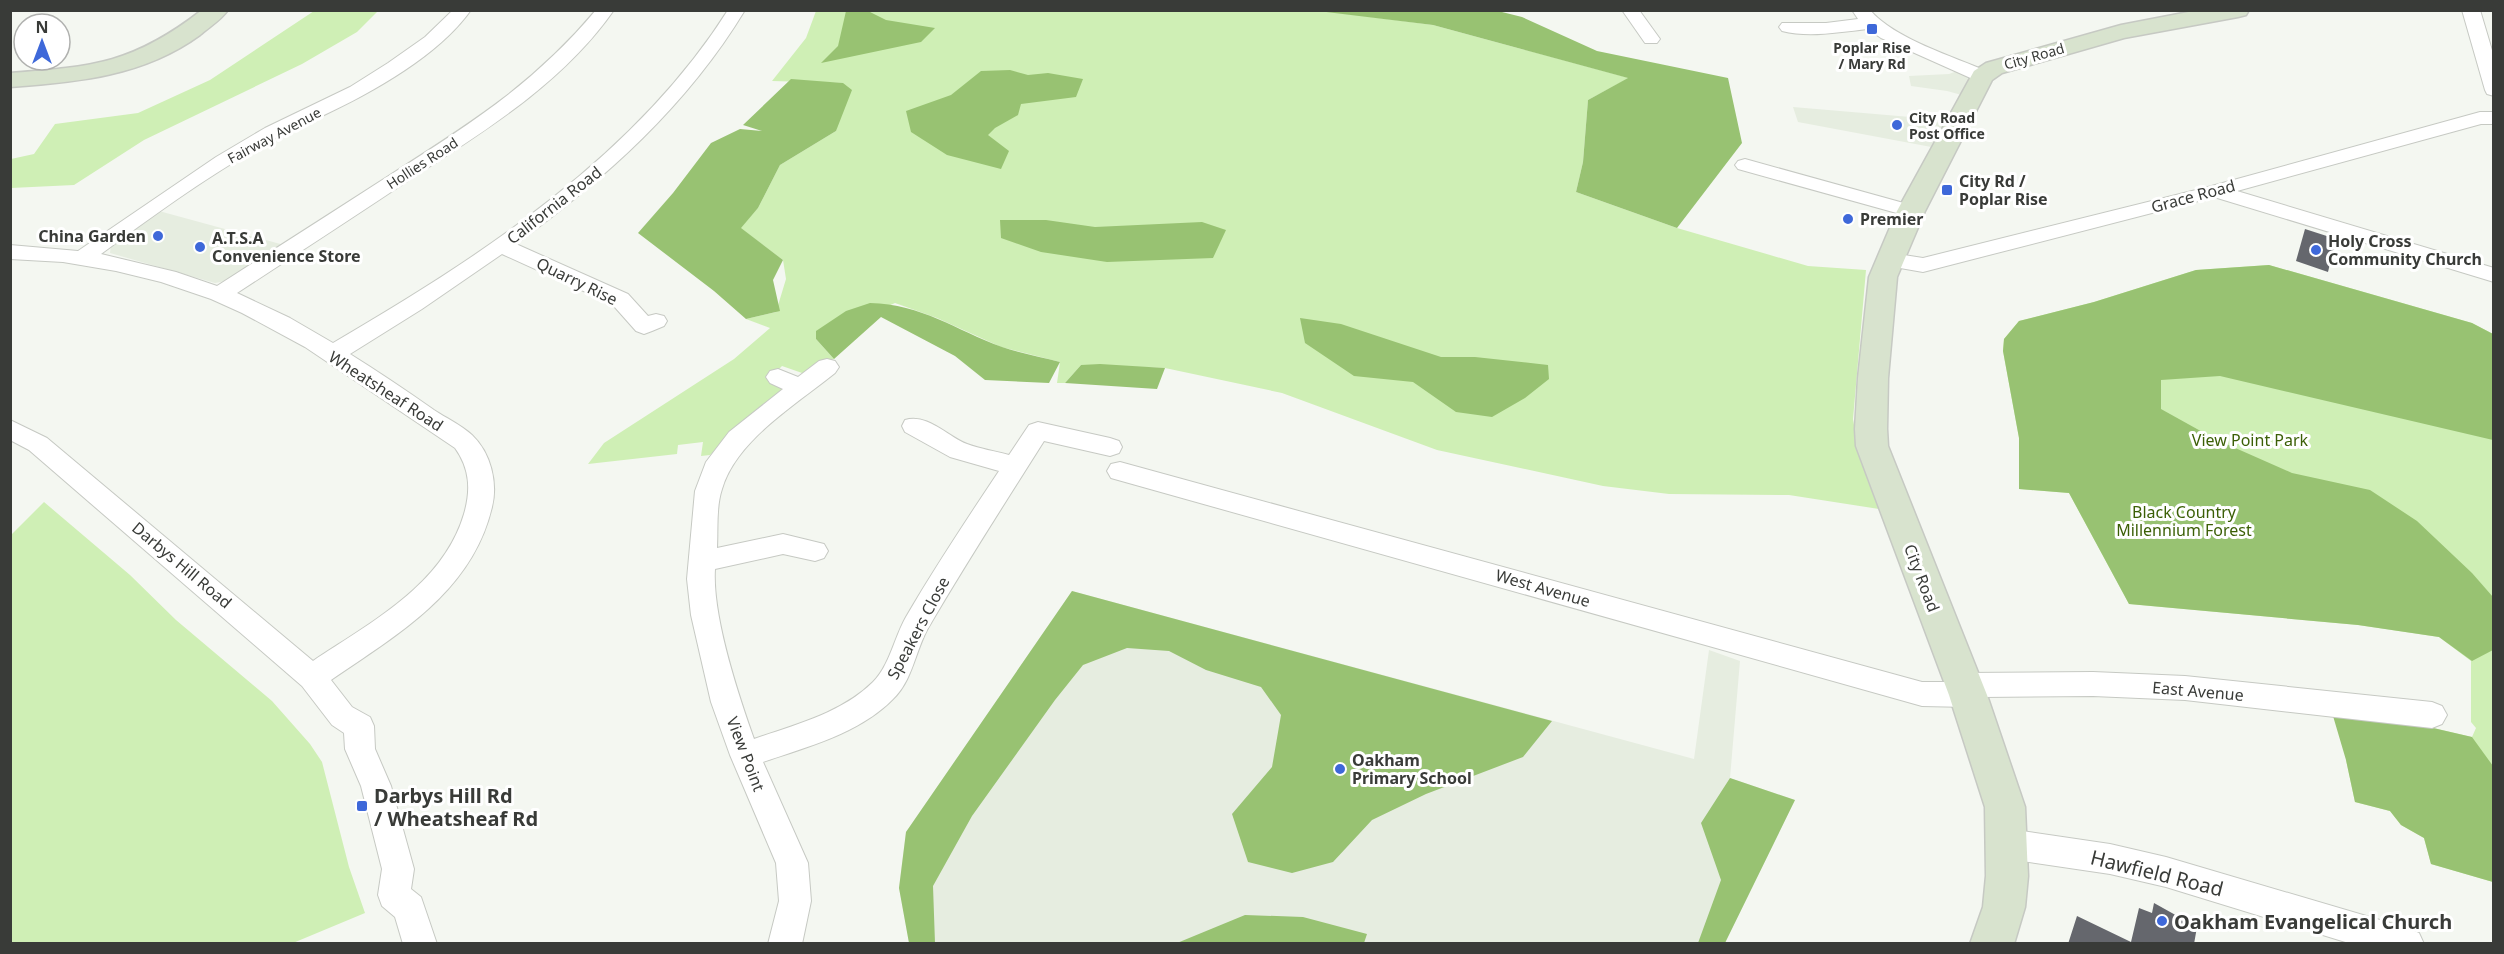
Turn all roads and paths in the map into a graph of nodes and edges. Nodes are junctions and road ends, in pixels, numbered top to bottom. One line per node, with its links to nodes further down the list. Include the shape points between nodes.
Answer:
1 (217, 10): 14 (street, via 142,58 80,74)
2 (463, 10): 22 (street, Fairway Avenue, via 386,72 224,161)
3 (606, 10): 25 (street, Hollies Road, via 548,73 495,116)
4 (737, 10): 20 (street, California Road, via 700,66 657,118 616,156)
5 (2238, 10): 13 (street, City Road, via 2111,35 1994,68)
6 (2471, 10): 15 (street)
7 (1628, 17): 11 (street)
8 (1866, 17): 10 (street, via 1853,27); 13 (street, via 1907,44)
9 (1788, 27): 10 (street)
10 (1816, 28): 12 (street)
11 (1651, 39)
12 (1827, 46)
13 (1982, 76): 19 (street, City Road)
14 (10, 80)
15 (2493, 90)
16 (2493, 118): 18 (street, Grace Road, via 2480,118)
17 (1745, 165): 19 (street)
18 (2215, 191): 23 (street, Grace Road, via 1923,265); 24 (street)
19 (1911, 211): 23 (street, City Road)
20 (502, 246): 26 (street, Quarry Rise, via 620,299); 27 (street, California Road)
21 (10, 252): 22 (street, Wheatsheaf Road)
22 (82, 258): 25 (street, Wheatsheaf Road, via 144,271)
23 (1891, 260): 36 (street, City Road, via 1883,278 1873,378 1872,446)
24 (2493, 275)
25 (220, 294): 27 (street, Wheatsheaf Road)
26 (644, 328)
27 (331, 355): 35 (street, Wheatsheaf Road, via 464,442 476,458 482,499 456,563 440,580 393,621)
28 (827, 367): 34 (street, View Point, via 789,382 719,462 708,491)
29 (914, 426): 32 (street, via 959,451)
30 (10, 429): 35 (street, Darbys Hill Road, via 38,444)
31 (1115, 459): 32 (street, Speakers Close, via 1038,431); 36 (street, West Avenue, via 1922,694)
32 (1016, 466): 38 (street, Speakers Close, via 915,627 885,690 867,704 809,734)
33 (815, 551): 34 (street, via 783,544)
34 (703, 561): 38 (street, View Point, via 700,579 705,615 726,702)
35 (312, 676): 41 (street, Darbys Hill Road, via 342,716 341,735 360,749 376,786 398,869 394,895 409,908)
36 (1966, 690): 37 (street, East Avenue, via 2093,684 2185,688); 39 (street, City Road, via 2005,807)
37 (2432, 715)
38 (745, 755): 42 (street, View Point, via 792,862 795,901)
39 (2008, 844): 40 (street, Hawfield Road, via 2110,859 2166,872); 43 (street, City Road, via 2004,907)
40 (2402, 943)
41 (420, 944)
42 (785, 944)
43 (1992, 944)

